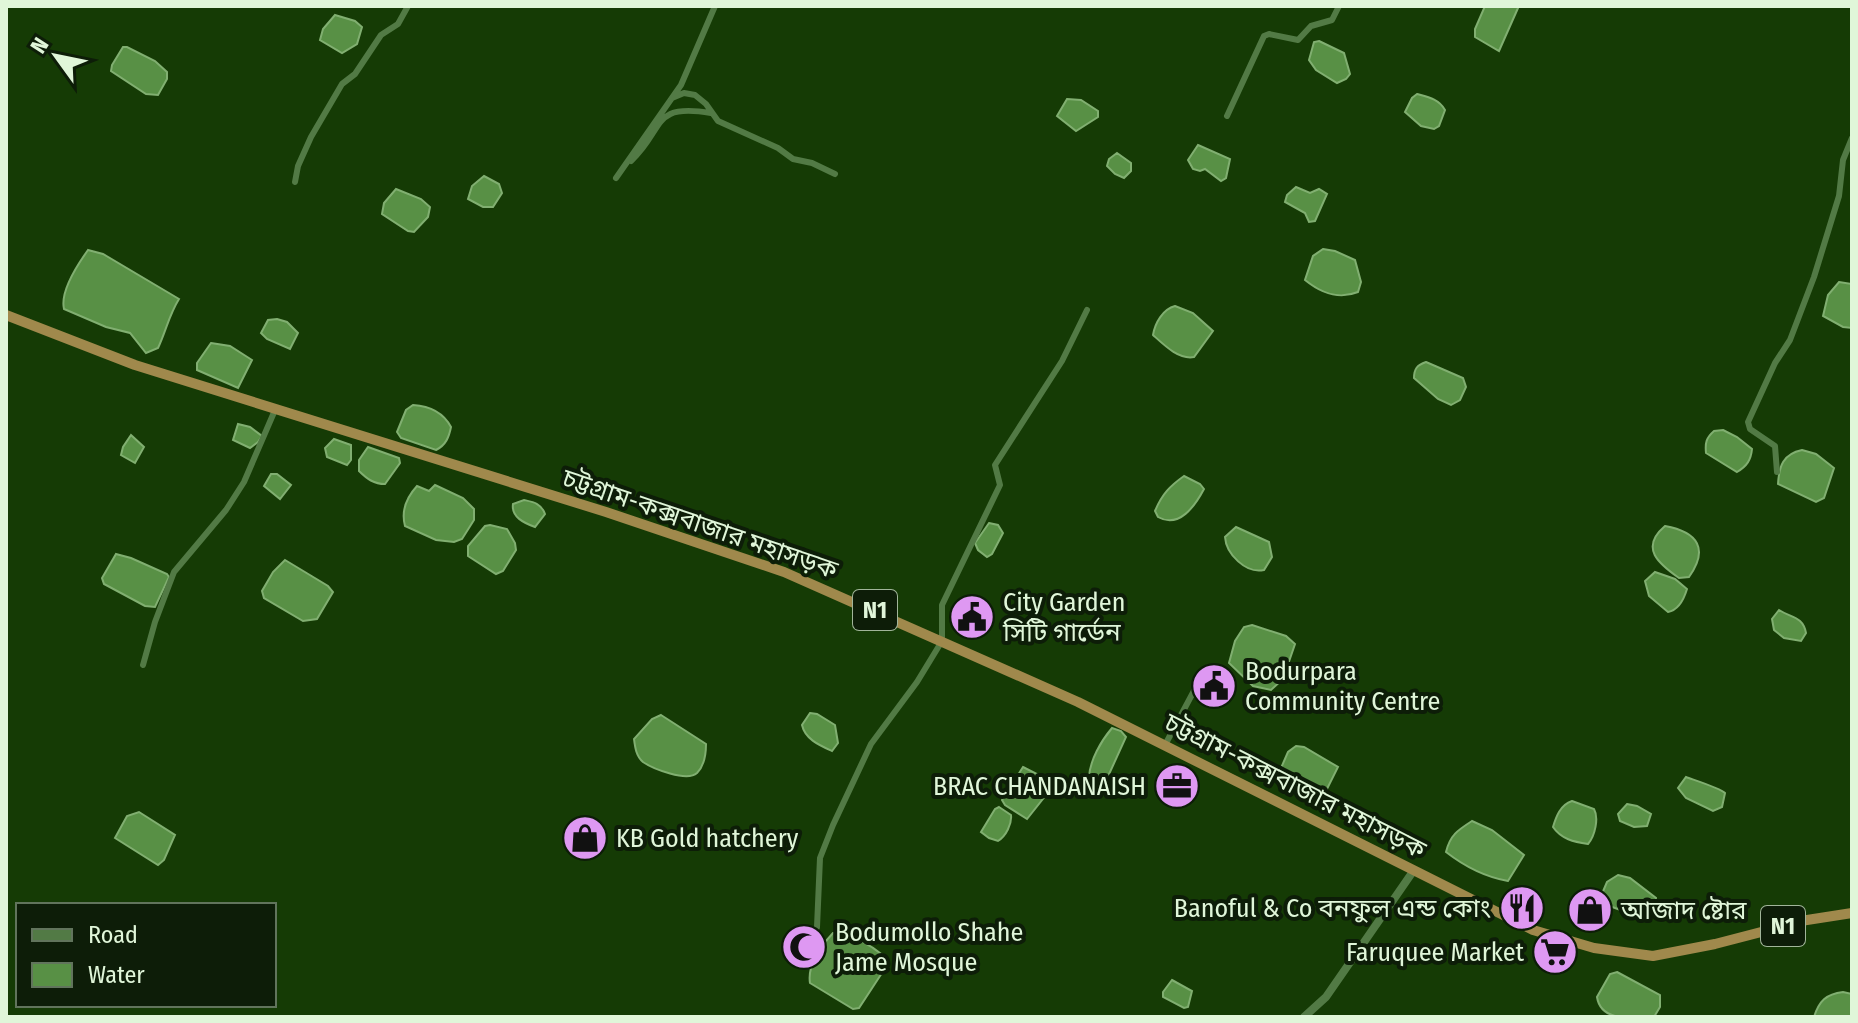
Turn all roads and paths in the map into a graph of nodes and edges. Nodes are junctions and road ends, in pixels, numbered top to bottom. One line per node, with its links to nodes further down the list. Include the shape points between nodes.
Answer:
1 (408, 6): 11 (street, via 342,84 311,137)
2 (715, 6): 4 (street)
3 (1339, 6): 6 (street, via 1332,20 1311,26 1298,40 1264,36)
4 (672, 98): 5 (street, via 695,95); 8 (street)
5 (711, 113): 8 (street, via 671,112); 9 (street, via 793,159)
6 (1227, 116)
7 (1852, 138): 15 (street, via 1814,277 1790,340 1748,422 1775,446)
8 (621, 170): 10 (street)
9 (835, 174)
10 (616, 178)
11 (295, 182)
12 (1087, 310): 16 (street, via 1062,361 995,465 1000,485 942,605)
13 (6, 315): 14 (highway, চট্টগ্রাম-কক্সবাজার মহাসড়ক / N1, via 135,365)
14 (275, 410): 16 (highway, চট্টগ্রাম-কক্সবাজার মহাসড়ক / N1, via 784,572); 17 (street, via 244,482 174,572)
15 (1777, 472)
16 (942, 641): 19 (highway, চট্টগ্রাম-কক্সবাজার মহাসড়ক / N1); 22 (street, via 855,773 820,858)
17 (143, 665)
18 (1196, 687): 19 (street)
19 (1165, 745): 20 (highway, চট্টগ্রাম-কক্সবাজার মহাসড়ক / N1)
20 (1414, 870): 21 (highway, চট্টগ্রাম-কক্সবাজার মহাসড়ক / N1, via 1533,930 1594,948 1653,956); 23 (street, via 1326,997)
21 (1852, 913)
22 (817, 927)
23 (1304, 1017)

